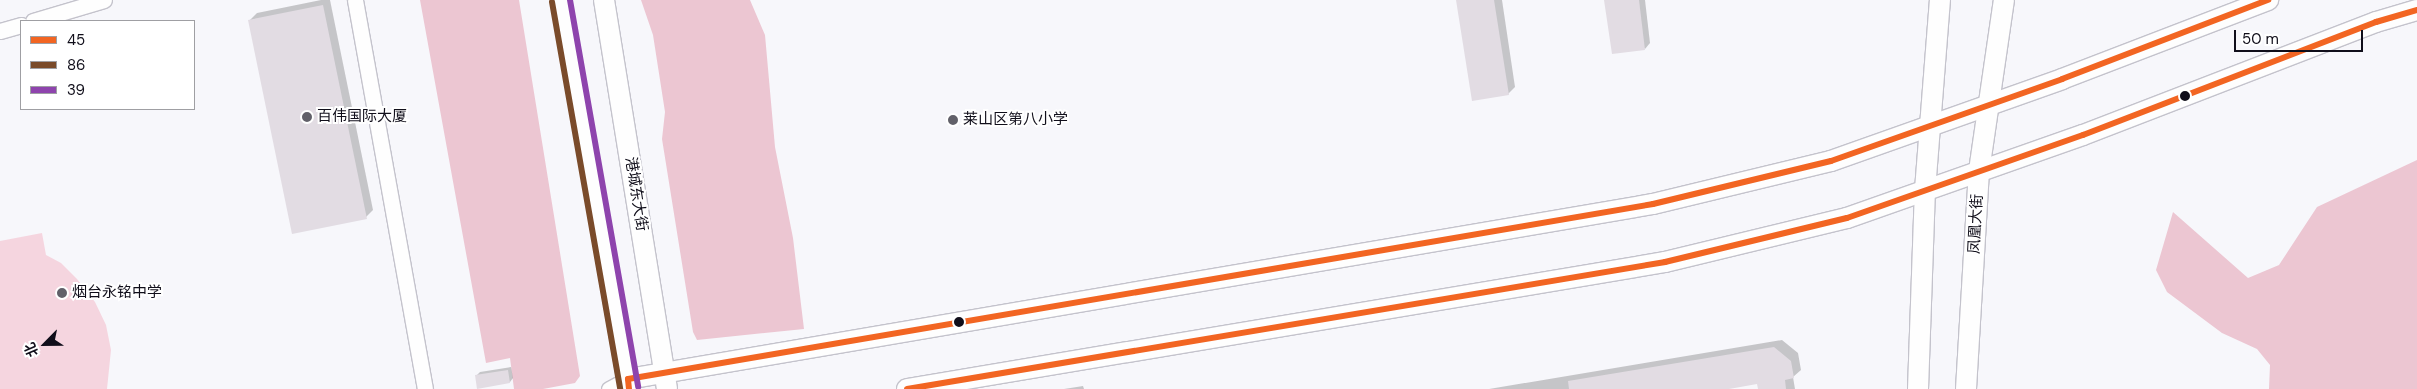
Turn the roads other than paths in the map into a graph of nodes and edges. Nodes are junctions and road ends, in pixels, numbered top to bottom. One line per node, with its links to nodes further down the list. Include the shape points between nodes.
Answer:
1 (104, 0): 9 (street)
2 (355, 0): 18 (street)
3 (561, 0): 17 (street)
4 (604, 0): 16 (street, 港城东大街)
5 (1940, 0): 13 (street)
6 (2004, 0): 12 (street, 凤凰大街)
7 (2268, 0): 12 (street)
8 (2417, 10): 14 (street, via 2376,22)
9 (36, 20)
10 (20, 25): 11 (street)
11 (0, 31)
12 (1988, 105): 13 (street); 14 (street, 凤凰大街)
13 (1929, 126): 15 (street); 16 (street, via 1830,161 1653,204)
14 (1979, 171): 15 (street); 22 (street, 凤凰大街)
15 (1925, 190): 20 (street, via 1848,218 1665,262); 21 (street)
16 (666, 380): 17 (street)
17 (628, 384): 19 (street)
18 (425, 389)
19 (609, 389)
20 (907, 389)
21 (1918, 389)
22 (1966, 389)

